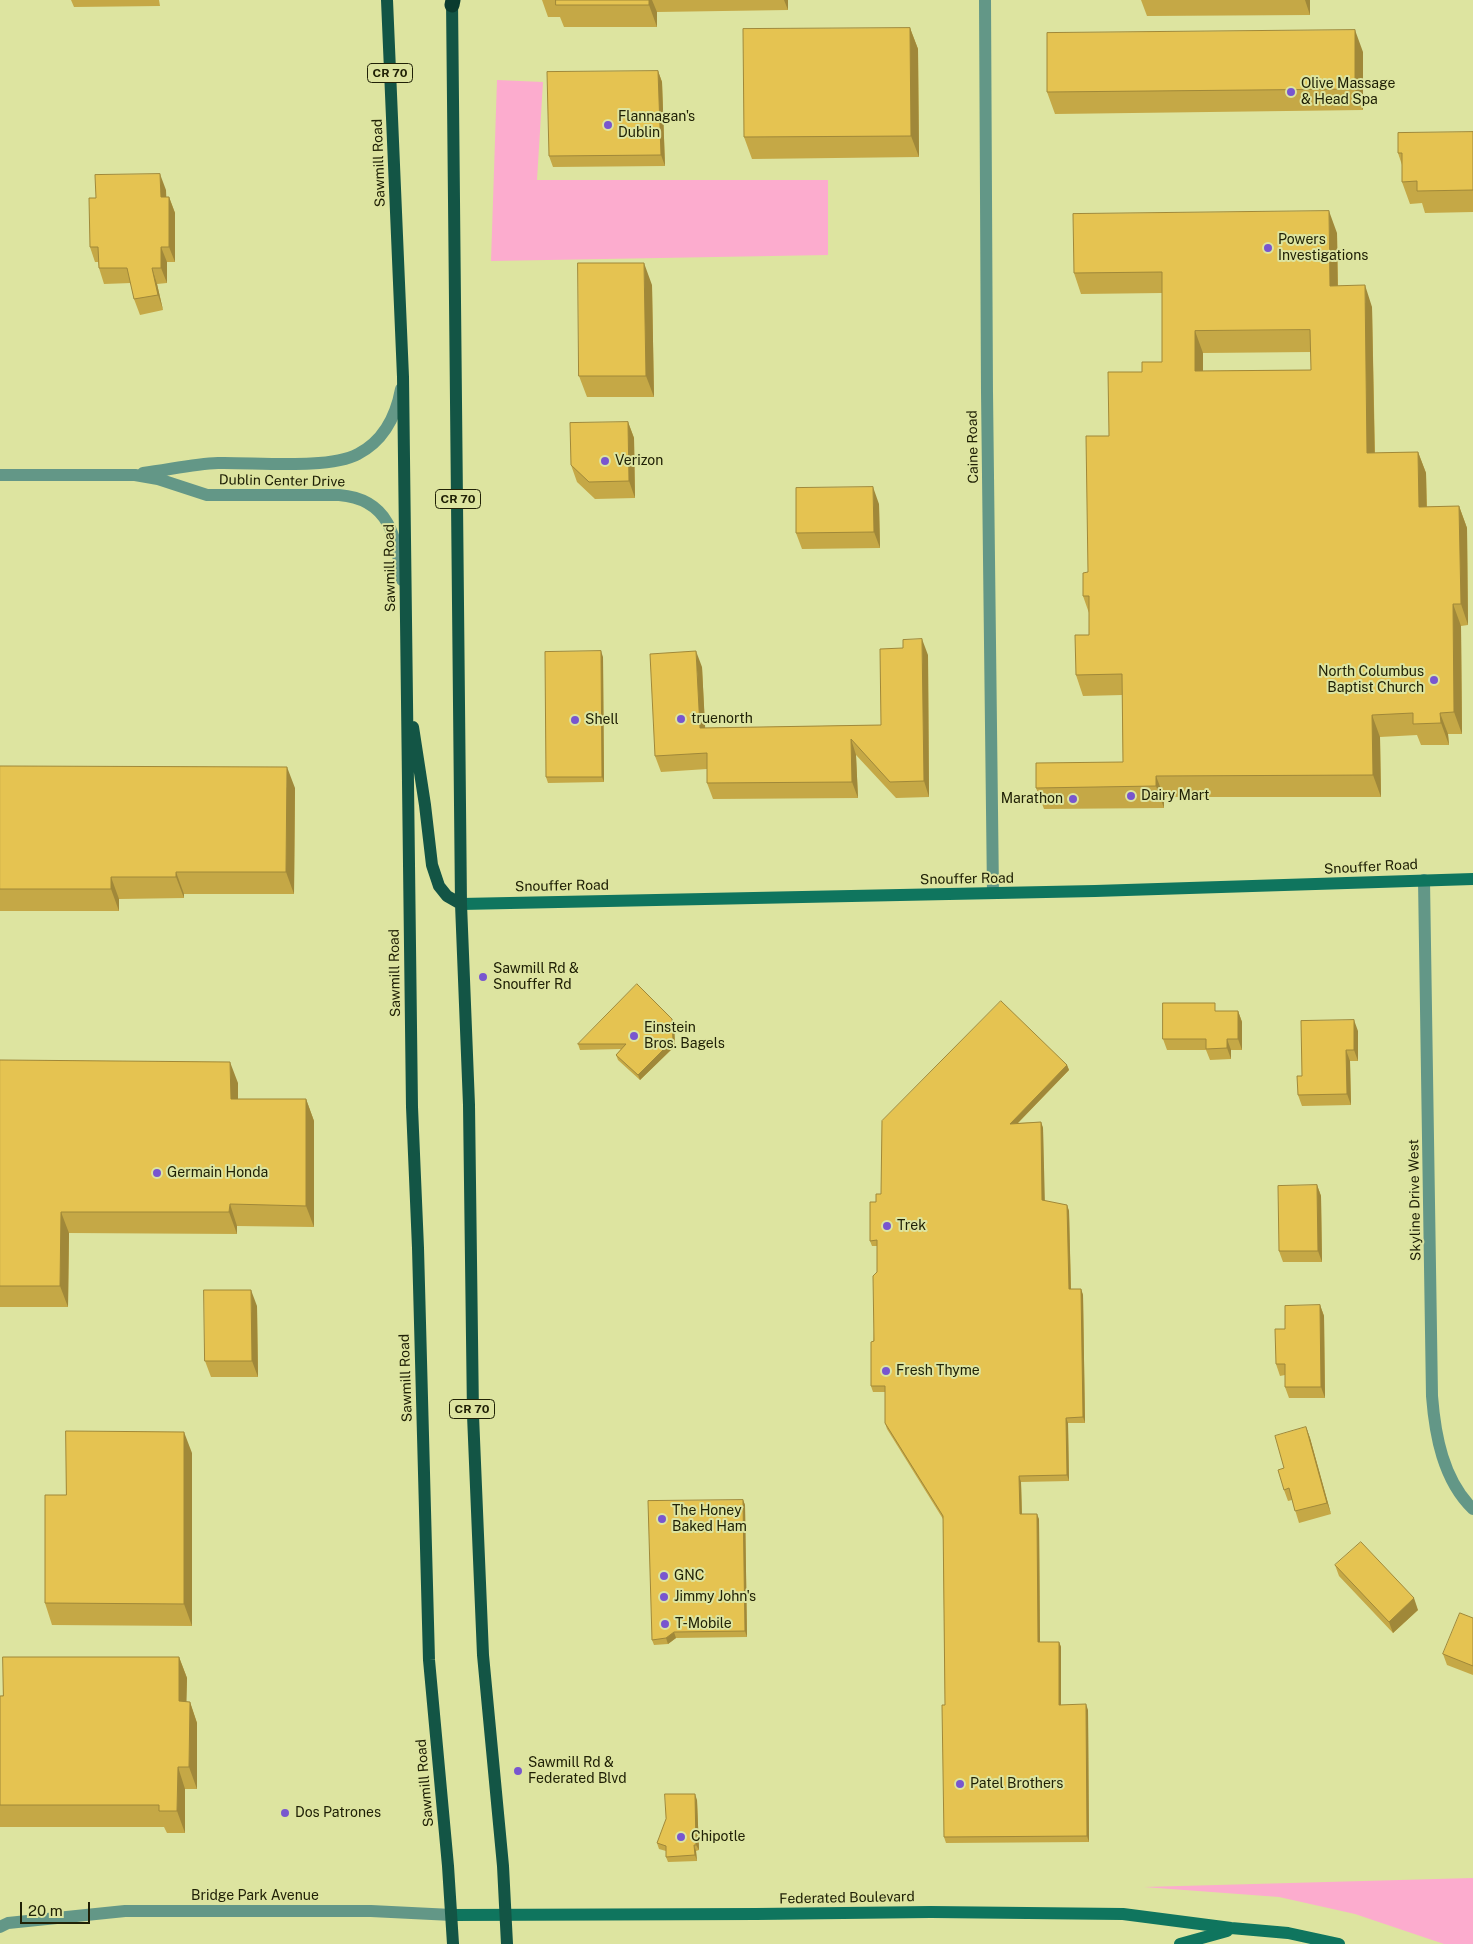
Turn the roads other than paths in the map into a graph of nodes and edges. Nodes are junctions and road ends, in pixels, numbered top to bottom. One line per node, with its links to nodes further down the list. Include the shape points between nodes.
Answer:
1 (387, 0): 4 (main road, Sawmill Road / CR 70)
2 (985, 0): 11 (street, Caine Road)
3 (453, 2): 12 (main road, CR 70)
4 (403, 377): 6 (street, Dublin Center Drive, via 397,404 386,429 368,448 352,457 331,462 206,464); 7 (main road, Sawmill Road / CR 70)
5 (0, 475): 6 (street, Dublin Center Drive)
6 (119, 475): 7 (street, Dublin Center Drive, via 147,477 207,495 339,496 362,500 378,509 388,522)
7 (405, 600): 8 (main road, Sawmill Road / CR 70)
8 (406, 683): 12 (main road, via 432,865 439,886 447,896); 15 (main road, Sawmill Road / CR 70, via 412,1107 429,1660)
9 (1473, 879): 10 (main road, Snouffer Road)
10 (1424, 880): 11 (main road, Snouffer Road); 13 (street, Skyline Drive West, via 1432,1404 1446,1468)
11 (993, 893): 12 (main road, Snouffer Road)
12 (461, 904): 14 (main road, CR 70, via 469,1105 473,1424 483,1655)
13 (1473, 1509)
14 (506, 1914): 15 (main road, Federated Boulevard); 17 (main road, Federated Boulevard, via 1123,1914); 19 (main road, CR 70)
15 (452, 1915): 16 (street, Bridge Park Avenue, via 371,1911 125,1911 8,1923); 18 (main road, Sawmill Road / CR 70)
16 (0, 1927)
17 (1241, 1929): 20 (main road, Federated Boulevard); 21 (main road, Federated Boulevard, via 1288,1933)
18 (453, 1944)
19 (507, 1944)
20 (1180, 1944)
21 (1339, 1944)

